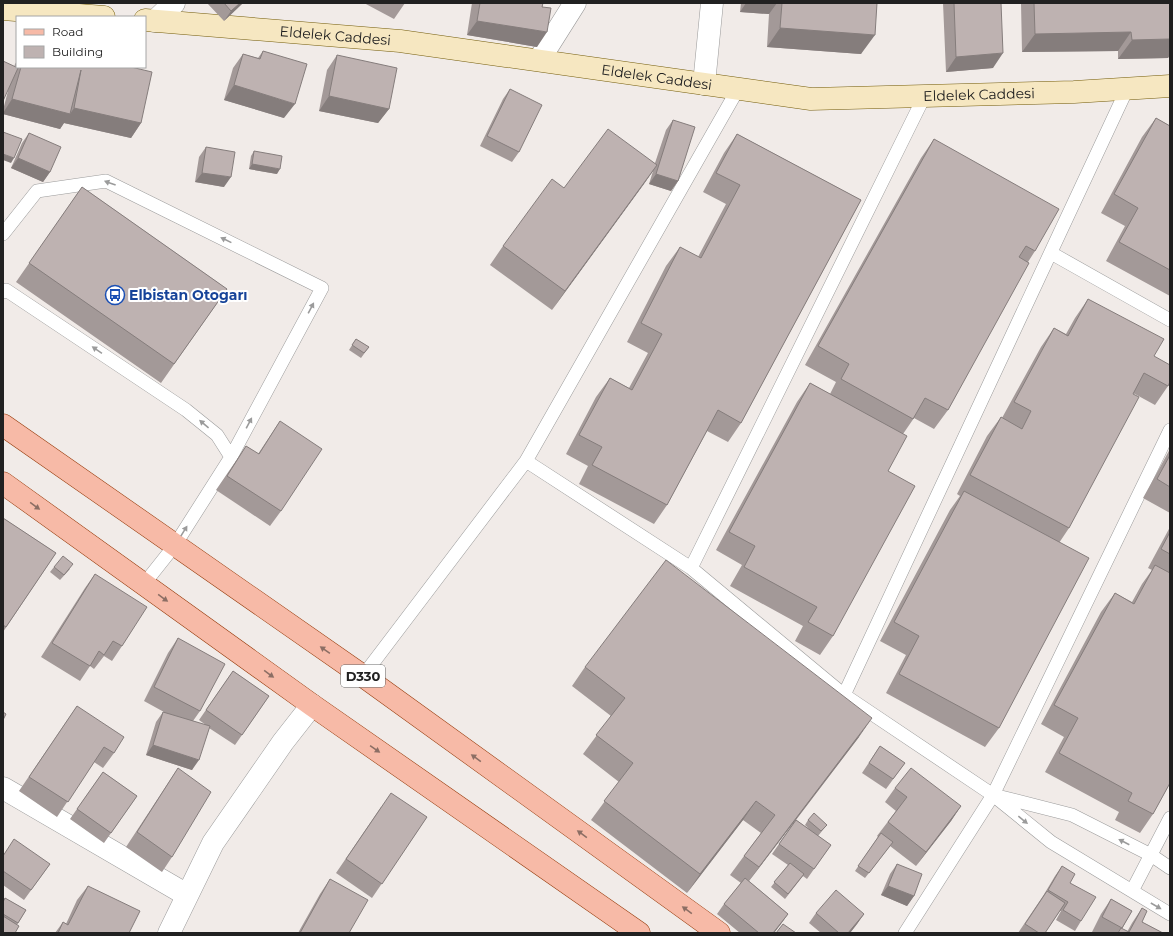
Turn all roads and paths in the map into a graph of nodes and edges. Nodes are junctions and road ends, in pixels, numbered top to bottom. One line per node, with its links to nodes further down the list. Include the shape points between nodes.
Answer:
1 (174, 3): 6 (street)
2 (575, 3): 7 (street)
3 (712, 3): 8 (street)
4 (3, 9): 5 (street)
5 (91, 16)
6 (150, 21): 7 (street, Eldelek Caddesi, via 400,41)
7 (539, 60): 8 (street, Eldelek Caddesi)
8 (704, 84): 10 (street, Eldelek Caddesi)
9 (1170, 86): 11 (street, Eldelek Caddesi)
10 (738, 89): 12 (street, Eldelek Caddesi, via 811,99); 20 (lane)
11 (1127, 89): 12 (street, Eldelek Caddesi); 14 (lane)
12 (924, 96): 23 (lane)
13 (3, 234): 19 (lane, one-way to 13, via 322,288 106,181 37,191)
14 (1050, 253): 16 (lane); 26 (lane)
15 (3, 292): 19 (lane, one-way to 15, via 217,435 186,410 6,290)
16 (1170, 320)
17 (3, 425): 22 (main road, D330)
18 (1170, 430): 29 (lane)
19 (231, 457): 22 (lane, one-way to 19)
20 (526, 461): 23 (lane); 25 (lane)
21 (3, 483): 24 (main road, one-way to 24)
22 (175, 545): 24 (lane); 25 (main road, D330, one-way to 22)
23 (691, 568): 26 (lane)
24 (144, 584): 27 (main road, one-way to 27)
25 (363, 676): 38 (main road, D330, one-way to 25)
26 (844, 695): 29 (lane)
27 (312, 705): 34 (street, via 213,843); 37 (main road, one-way to 37)
28 (3, 788): 34 (street)
29 (993, 795): 31 (lane, one-way to 29, via 1072,816); 33 (lane, one-way to 33, via 1051,842); 39 (lane)
30 (1170, 818): 31 (lane)
31 (1151, 855): 32 (lane); 33 (lane)
32 (1170, 868)
33 (1132, 892): 35 (lane, one-way to 35)
34 (187, 896): 36 (street)
35 (1170, 914)
36 (169, 933)
37 (640, 933)
38 (719, 933)
39 (905, 933)

